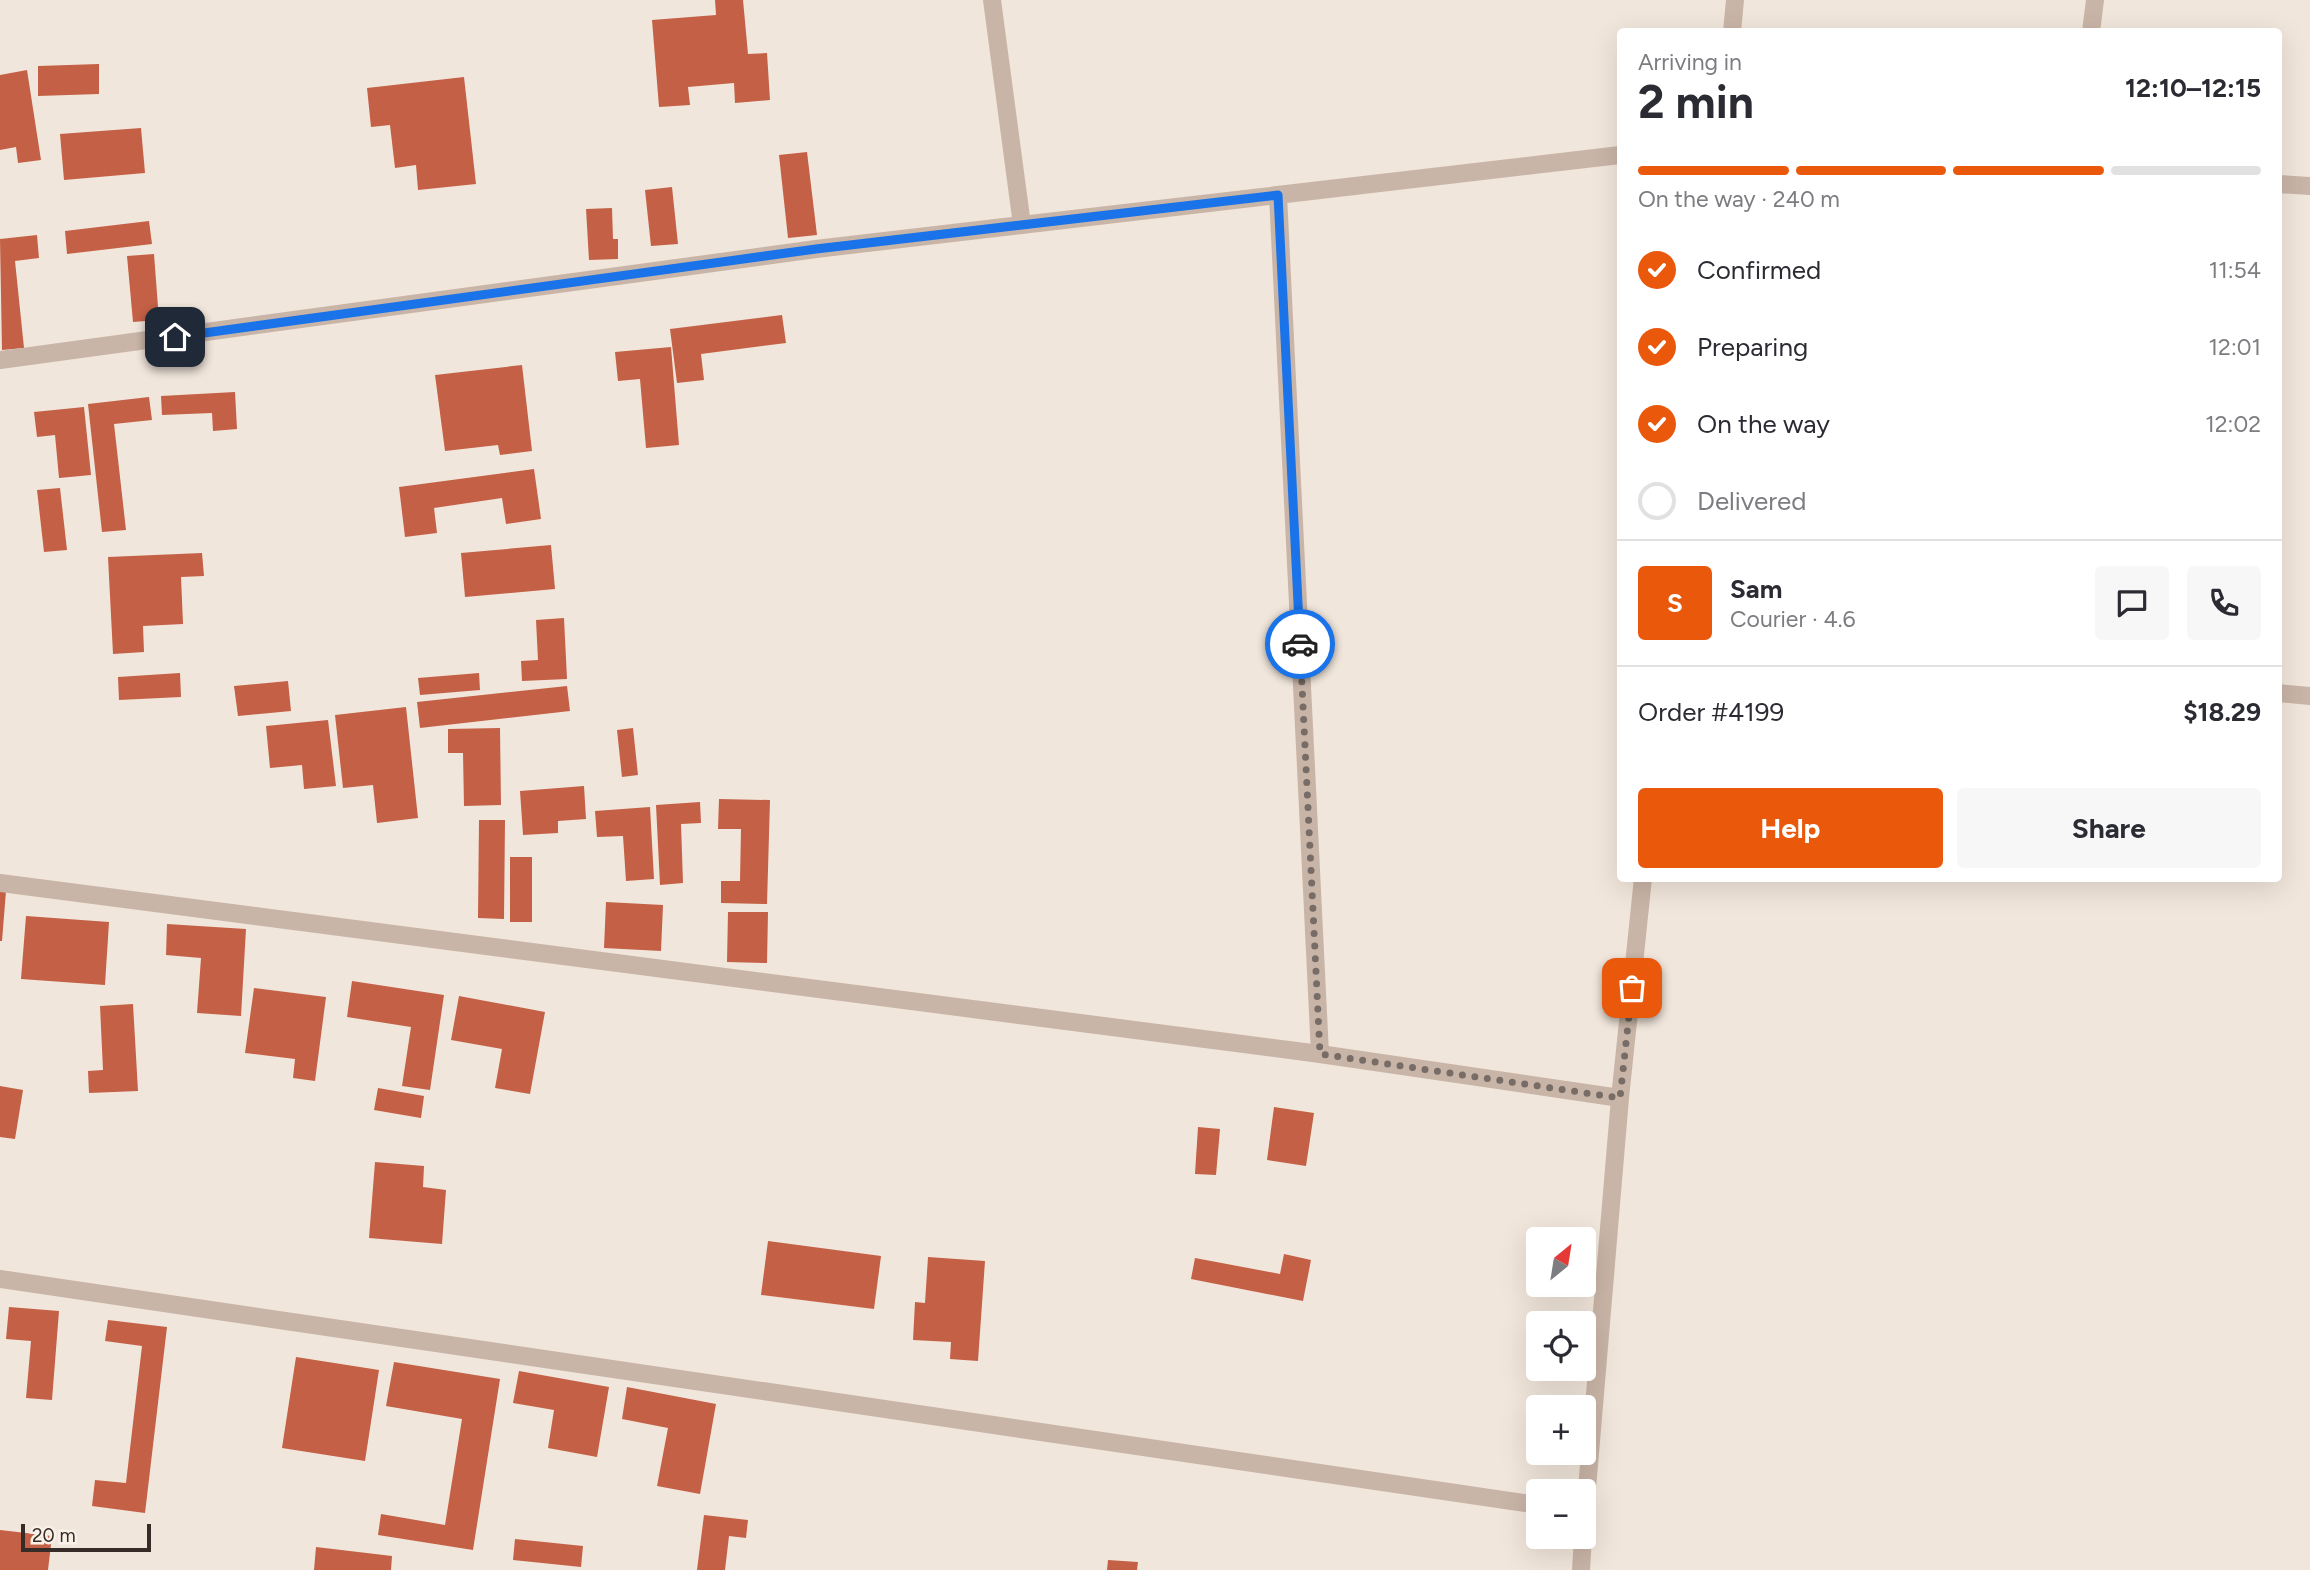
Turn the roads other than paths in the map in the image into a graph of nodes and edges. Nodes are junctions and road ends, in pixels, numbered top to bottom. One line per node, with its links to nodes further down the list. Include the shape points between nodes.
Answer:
1 (992, 0): 10 (street)
2 (1735, 0): 4 (street)
3 (2095, 0): 5 (street)
4 (1732, 28)
5 (2092, 28)
6 (1617, 156): 9 (street)
7 (2282, 184): 8 (street)
8 (2310, 186)
9 (1278, 195): 10 (street); 16 (street)
10 (1022, 225): 11 (street)
11 (0, 360)
12 (2282, 694): 13 (street)
13 (2310, 696)
14 (1643, 882): 17 (street)
15 (0, 883): 16 (street)
16 (1320, 1054): 17 (street)
17 (1620, 1098): 19 (street)
18 (0, 1279): 20 (street)
19 (1587, 1479)
20 (1526, 1503)
21 (1582, 1549): 22 (street)
22 (1581, 1570)

